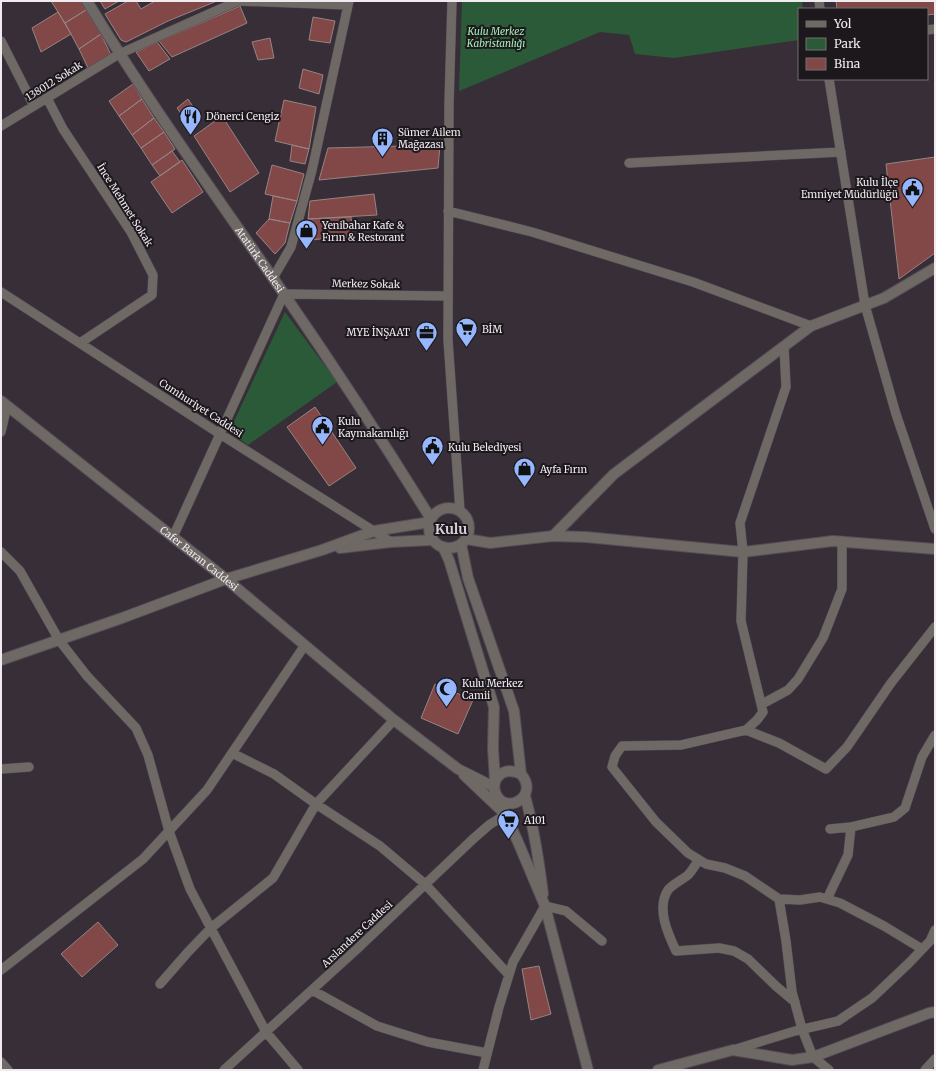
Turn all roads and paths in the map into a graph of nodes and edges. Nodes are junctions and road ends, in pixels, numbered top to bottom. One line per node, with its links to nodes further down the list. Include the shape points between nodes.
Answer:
1 (87, 1): 6 (street, Atatürk Caddesi)
2 (238, 1): 4 (street); 6 (street, 138012 Sokak)
3 (452, 1): 13 (street)
4 (349, 3): 15 (street, via 312,170 291,247)
5 (1, 41): 9 (street)
6 (119, 54): 8 (street, 138012 Sokak); 15 (street, Atatürk Caddesi)
7 (829, 80): 11 (street)
8 (46, 98): 9 (street, 138012 Sokak); 21 (street, İnce Mehmet Sokak, via 63,129 131,232 153,276 152,295)
9 (34, 106): 10 (street, 138012 Sokak)
10 (1, 126)
11 (841, 152): 12 (street); 19 (street)
12 (629, 163)
13 (448, 211): 18 (street); 20 (street, via 532,232 693,282)
14 (935, 268): 19 (street, via 884,298)
15 (273, 278): 17 (street, Atatürk Caddesi)
16 (1, 292): 21 (street, Cumhuriyet Caddesi)
17 (284, 294): 18 (street, Merkez Sokak); 25 (street); 27 (street, Atatürk Caddesi, via 397,464)
18 (448, 296): 26 (street, via 448,340)
19 (865, 305): 20 (street); 28 (street, via 896,414)
20 (811, 326): 22 (street)
21 (80, 343): 25 (street, Cumhuriyet Caddesi)
22 (784, 346): 30 (street, via 614,474); 40 (street, via 786,387 740,523)
23 (4, 404): 24 (street); 31 (street, Cafer Baran Caddesi)
24 (1, 432)
25 (220, 434): 29 (street, Cumhuriyet Caddesi); 31 (street)
26 (460, 511): 27 (street, via 455,508 442,509); 35 (street, via 465,515 469,527)
27 (431, 521): 29 (street); 32 (street, via 430,535)
28 (935, 529)
29 (374, 531): 34 (street, Cumhuriyet Caddesi); 38 (street)
30 (553, 536): 35 (street, via 490,543); 40 (street)
31 (173, 537): 41 (street, Cafer Baran Caddesi)
32 (433, 540): 34 (street); 36 (street)
33 (842, 541): 37 (street); 40 (street); 46 (street, via 842,589 823,638 798,679 788,690)
34 (391, 542): 38 (street)
35 (463, 542): 36 (street, via 452,548); 54 (street, via 468,578 514,711)
36 (443, 547): 55 (street, via 450,560 494,707)
37 (935, 549)
38 (322, 550): 41 (street)
39 (1, 552): 43 (street, via 20,571)
40 (742, 552): 46 (street, via 741,622)
41 (226, 579): 43 (street); 44 (street, Cafer Baran Caddesi)
42 (935, 627): 48 (street, via 891,683 847,747 826,769 779,743)
43 (59, 640): 45 (street); 62 (street, via 87,676 136,728 148,755)
44 (305, 645): 47 (street, Cafer Baran Caddesi); 50 (street)
45 (1, 660)
46 (762, 704): 48 (street, via 763,712)
47 (394, 720): 53 (street, Cafer Baran Caddesi); 58 (street)
48 (746, 730): 63 (street, via 681,745 622,746 615,756 612,767 656,822 688,853)
49 (935, 735): 60 (street, via 922,757 905,808 894,817)
50 (232, 753): 58 (street, via 274,774); 62 (street, via 207,790)
51 (29, 768): 52 (street)
52 (1, 769)
53 (458, 769): 55 (street); 59 (street)
54 (520, 774): 55 (street, via 509,770 503,772); 56 (street, via 527,784)
55 (495, 784): 57 (street)
56 (524, 796): 57 (street, via 515,803 503,802); 67 (street, via 539,859)
57 (498, 798): 59 (street)
58 (316, 804): 64 (street, via 380,846); 68 (street, via 273,878)
59 (505, 815): 64 (street, Arslandere Caddesi, via 489,825); 67 (street)
60 (851, 827): 61 (street); 66 (street, via 848,854)
61 (830, 828)
62 (169, 831): 68 (street, via 190,889); 72 (street, via 142,859)
63 (699, 860): 65 (street, via 745,876); 76 (street, via 689,874 669,889 664,899 662,910 676,951 719,948 734,951 748,959)
64 (425, 884): 73 (street); 75 (street, Arslandere Caddesi)
65 (779, 899): 66 (street); 76 (street)
66 (827, 899): 71 (street, via 865,916)
67 (545, 906): 70 (street, via 566,910); 73 (street, via 513,962); 90 (street)
68 (211, 928): 74 (street); 79 (street)
69 (935, 930): 71 (street)
70 (602, 941)
71 (922, 949): 78 (street, via 872,998 838,1021)
72 (1, 970)
73 (509, 975): 81 (street)
74 (160, 984)
75 (312, 990): 79 (street, Arslandere Caddesi); 81 (street, via 377,1026 428,1042)
76 (795, 1002): 78 (street)
77 (935, 1012): 82 (street)
78 (802, 1029): 80 (street); 82 (street)
79 (266, 1032): 87 (street, Arslandere Caddesi); 88 (street)
80 (733, 1050): 82 (street, via 792,1060); 85 (street)
81 (487, 1053): 89 (street)
82 (813, 1057): 92 (street)
83 (935, 1059): 93 (street)
84 (1, 1062): 86 (street)
85 (673, 1068): 91 (street)
86 (8, 1070)
87 (224, 1070)
88 (298, 1070)
89 (483, 1070)
90 (588, 1070)
91 (658, 1070)
92 (829, 1070)
93 (925, 1070)

